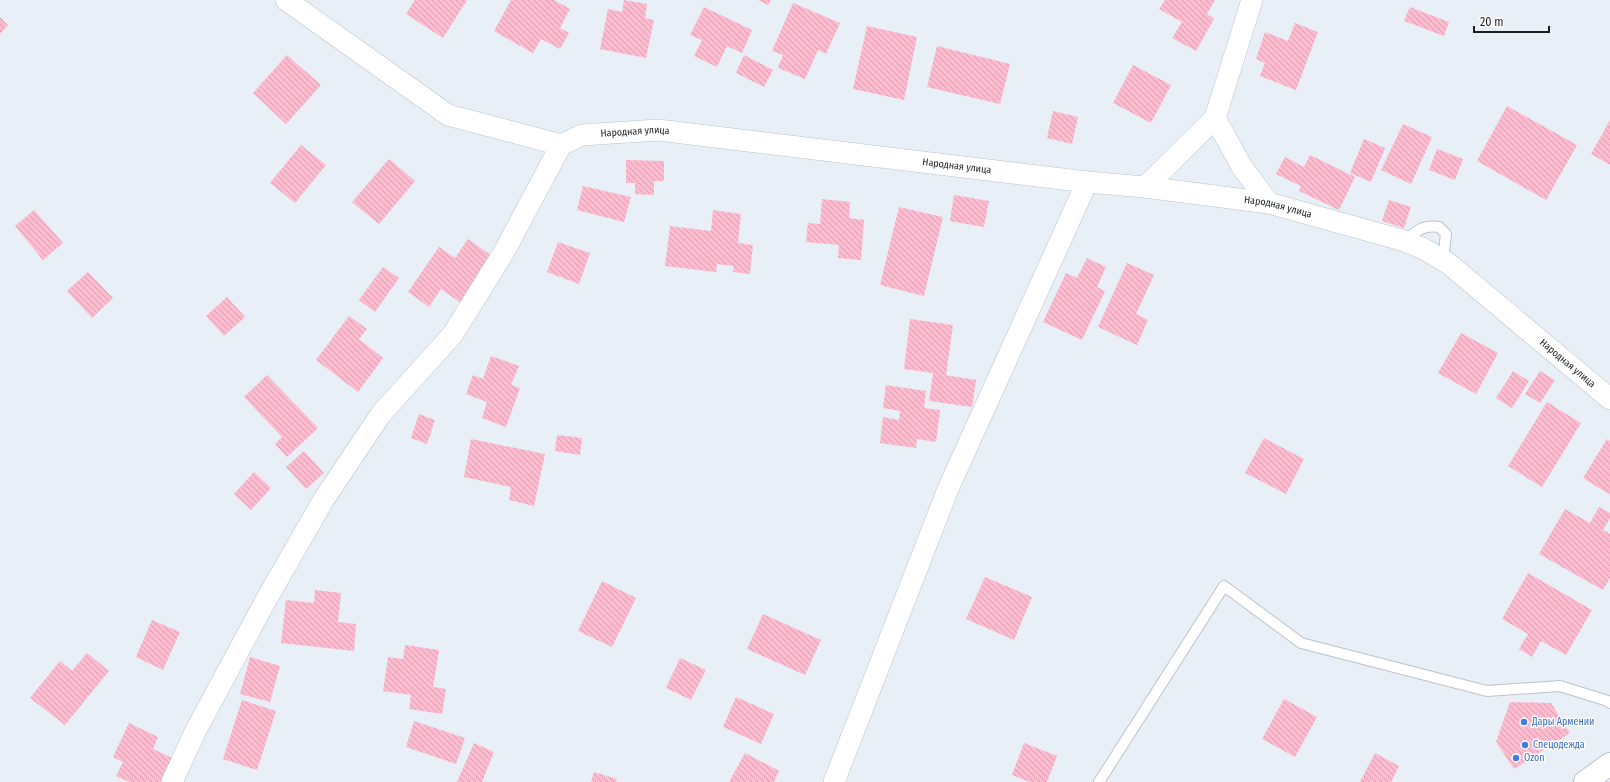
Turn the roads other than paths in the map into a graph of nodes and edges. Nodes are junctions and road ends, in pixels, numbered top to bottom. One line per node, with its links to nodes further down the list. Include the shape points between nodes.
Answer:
1 (286, 0): 4 (street, via 448,115)
2 (1252, 0): 3 (street)
3 (1215, 118): 6 (street); 7 (street, via 1242,168)
4 (561, 145): 5 (street, Народная улица, via 582,135 658,130); 11 (street, via 504,252 453,334 381,414 324,499 258,614 196,730)
5 (1087, 182): 6 (street, Народная улица); 12 (street, via 948,489)
6 (1145, 187): 7 (street, Народная улица)
7 (1269, 204): 8 (street, Народная улица, via 1405,241 1424,249 1449,264)
8 (1610, 399)
9 (1610, 703): 13 (lane, via 1560,686 1487,691 1301,644 1224,586)
10 (1610, 764): 14 (street)
11 (172, 782)
12 (834, 782)
13 (1099, 782)
14 (1584, 782)

